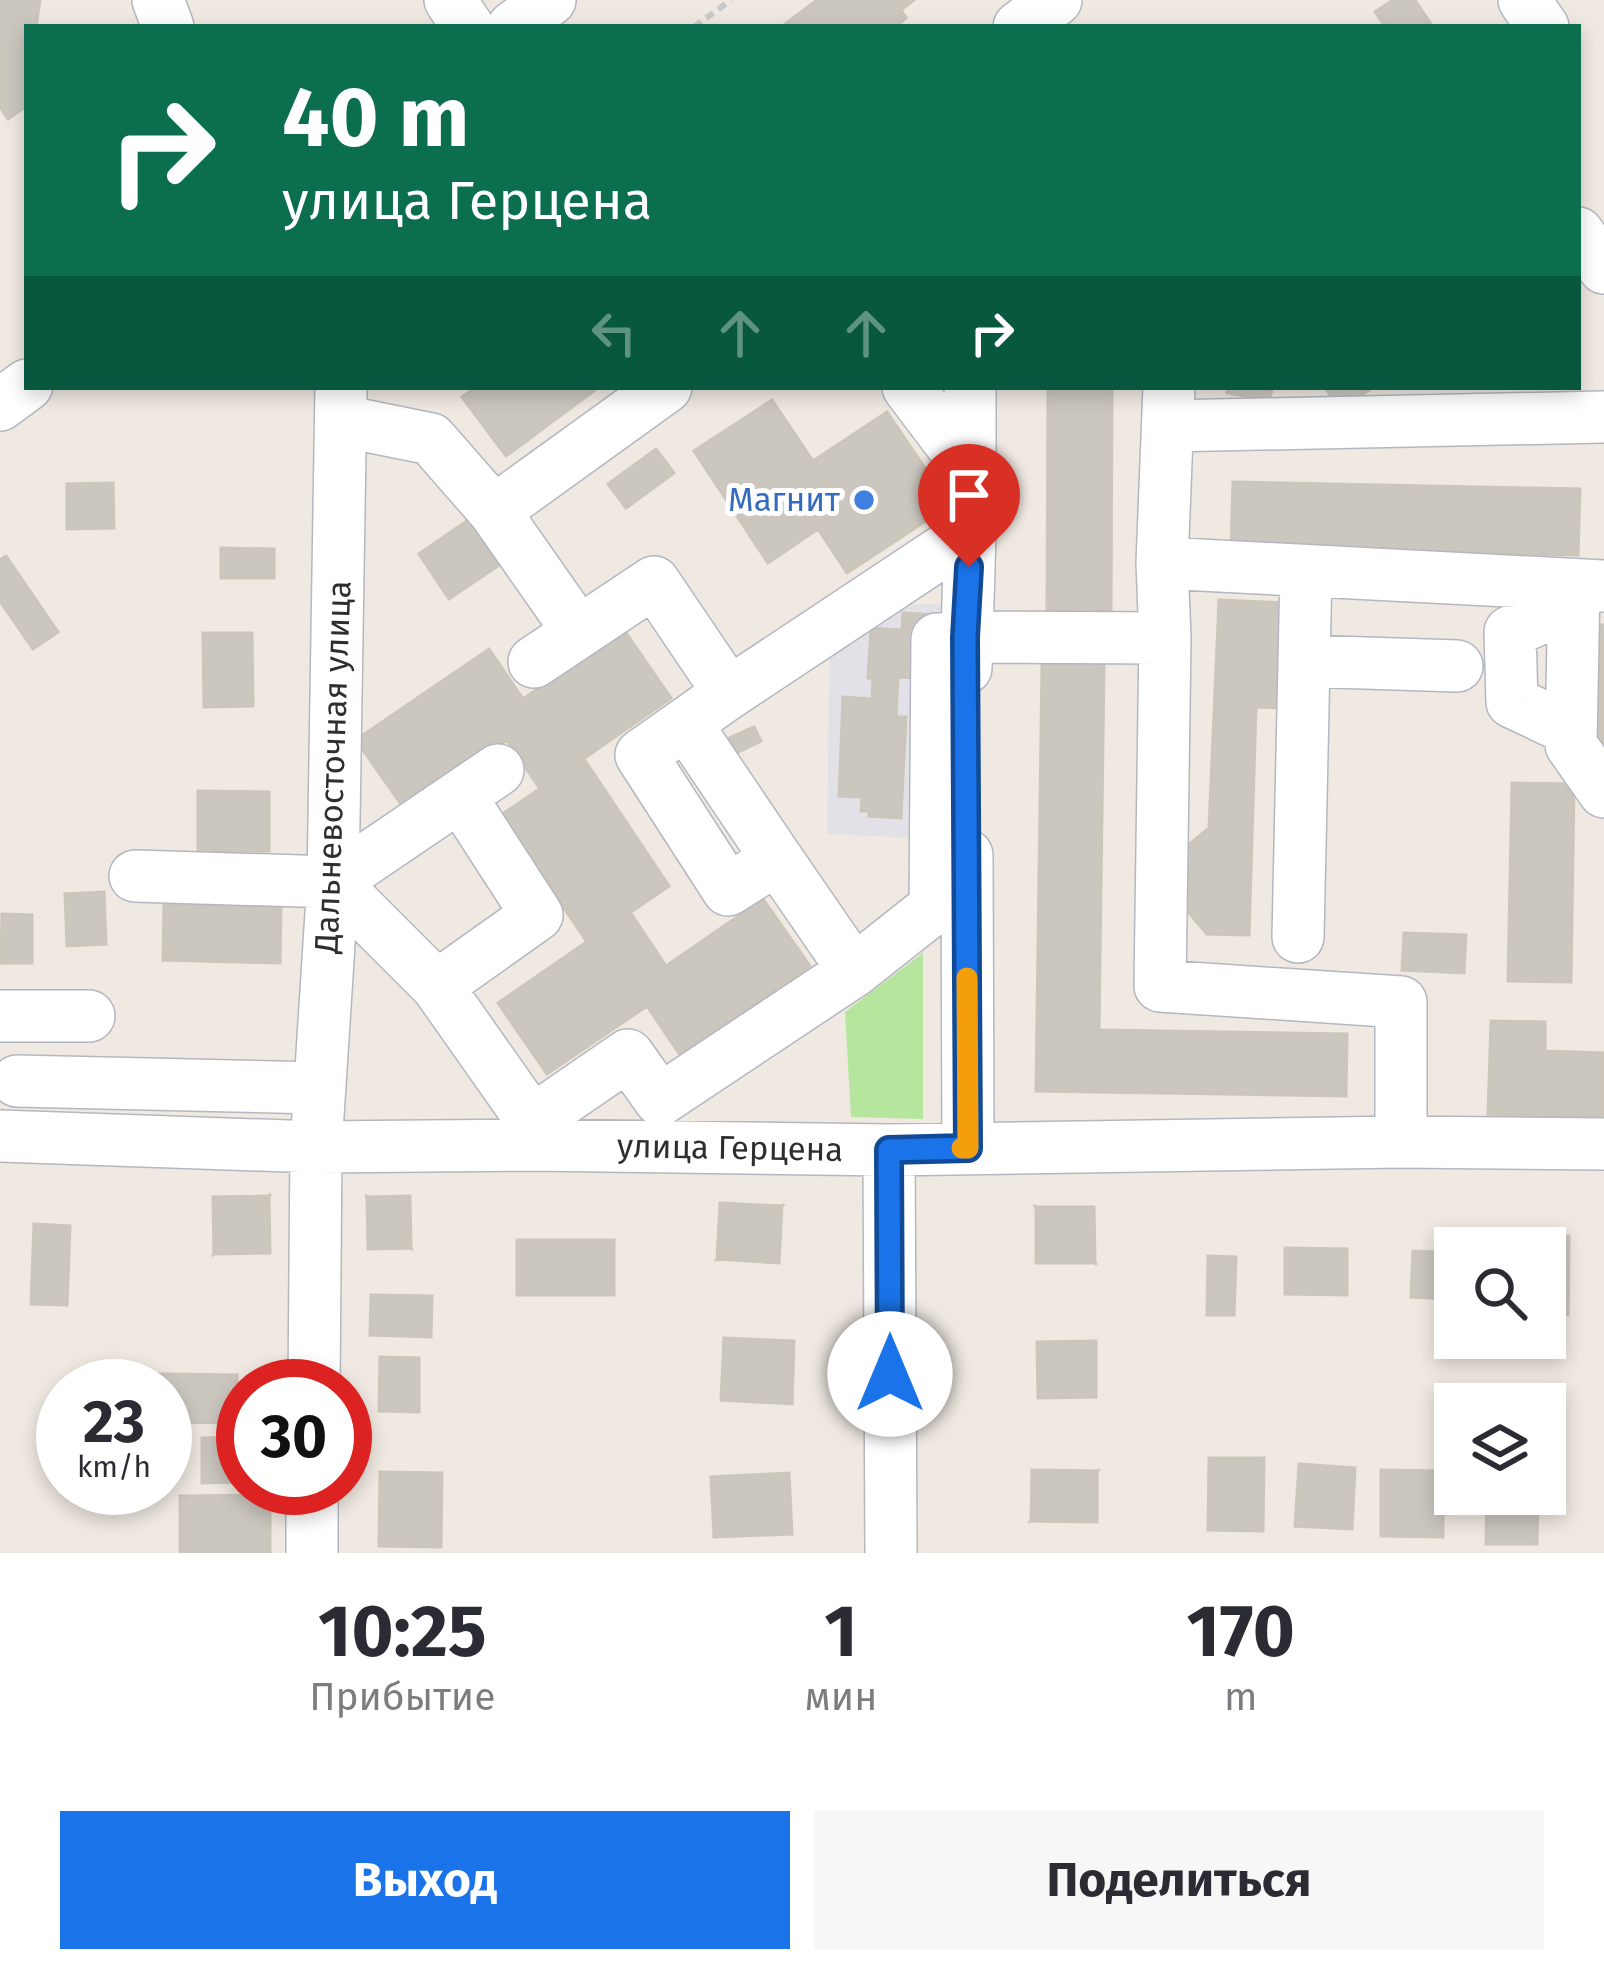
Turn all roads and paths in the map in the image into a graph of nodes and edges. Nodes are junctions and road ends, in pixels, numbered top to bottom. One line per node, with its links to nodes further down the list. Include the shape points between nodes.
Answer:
1 (550, 0): 4 (street)
2 (731, 0): 5 (path)
3 (1056, 0): 6 (street)
4 (517, 24)
5 (698, 24)
6 (1023, 24)
7 (1581, 237): 8 (street)
8 (1604, 268)
9 (662, 390): 17 (street)
10 (910, 390): 16 (street)
11 (970, 390): 16 (street)
12 (341, 404): 17 (street, via 431,439); 31 (street, Дальневосточная улица)
13 (1299, 406): 14 (street); 15 (street)
14 (1169, 407): 19 (street)
15 (1604, 417)
16 (970, 469): 18 (street)
17 (494, 511): 22 (street)
18 (970, 532): 23 (street); 28 (street)
19 (1162, 563): 20 (street); 24 (street)
20 (1306, 571): 21 (street); 25 (street)
21 (1584, 591): 29 (street, via 1570,745)
22 (578, 632): 26 (street); 28 (street, via 654,582)
23 (965, 637): 24 (street); 33 (street, via 937,639 935,907); 45 (street)
24 (1165, 638): 42 (street, via 1160,986 1401,1002)
25 (1304, 661): 27 (street); 32 (street)
26 (534, 662)
27 (1457, 666)
28 (729, 693): 33 (street, via 640,755 728,890 777,859)
29 (1604, 792)
30 (135, 876): 31 (street)
31 (333, 882): 34 (street); 34 (street, via 479,783 537,915); 38 (street, Дальневосточная улица)
32 (1298, 937)
33 (854, 970): 39 (street)
34 (437, 986): 40 (street)
35 (0, 1016): 36 (street)
36 (89, 1016)
37 (16, 1081): 38 (street)
38 (320, 1088): 44 (street, Дальневосточная улица)
39 (662, 1124): 40 (street, улица Герцена); 40 (street, via 628,1054); 46 (street, улица Герцена)
40 (532, 1133): 44 (street, улица Герцена)
41 (0, 1136): 44 (street, улица Герцена)
42 (1401, 1142): 43 (street, улица Герцена); 45 (street, улица Герцена)
43 (1604, 1144)
44 (316, 1148): 47 (street, Дальневосточная улица)
45 (968, 1148): 46 (street, улица Герцена)
46 (889, 1150): 50 (street)
47 (314, 1359)
48 (312, 1515): 49 (street)
49 (312, 1553)
50 (890, 1553)

